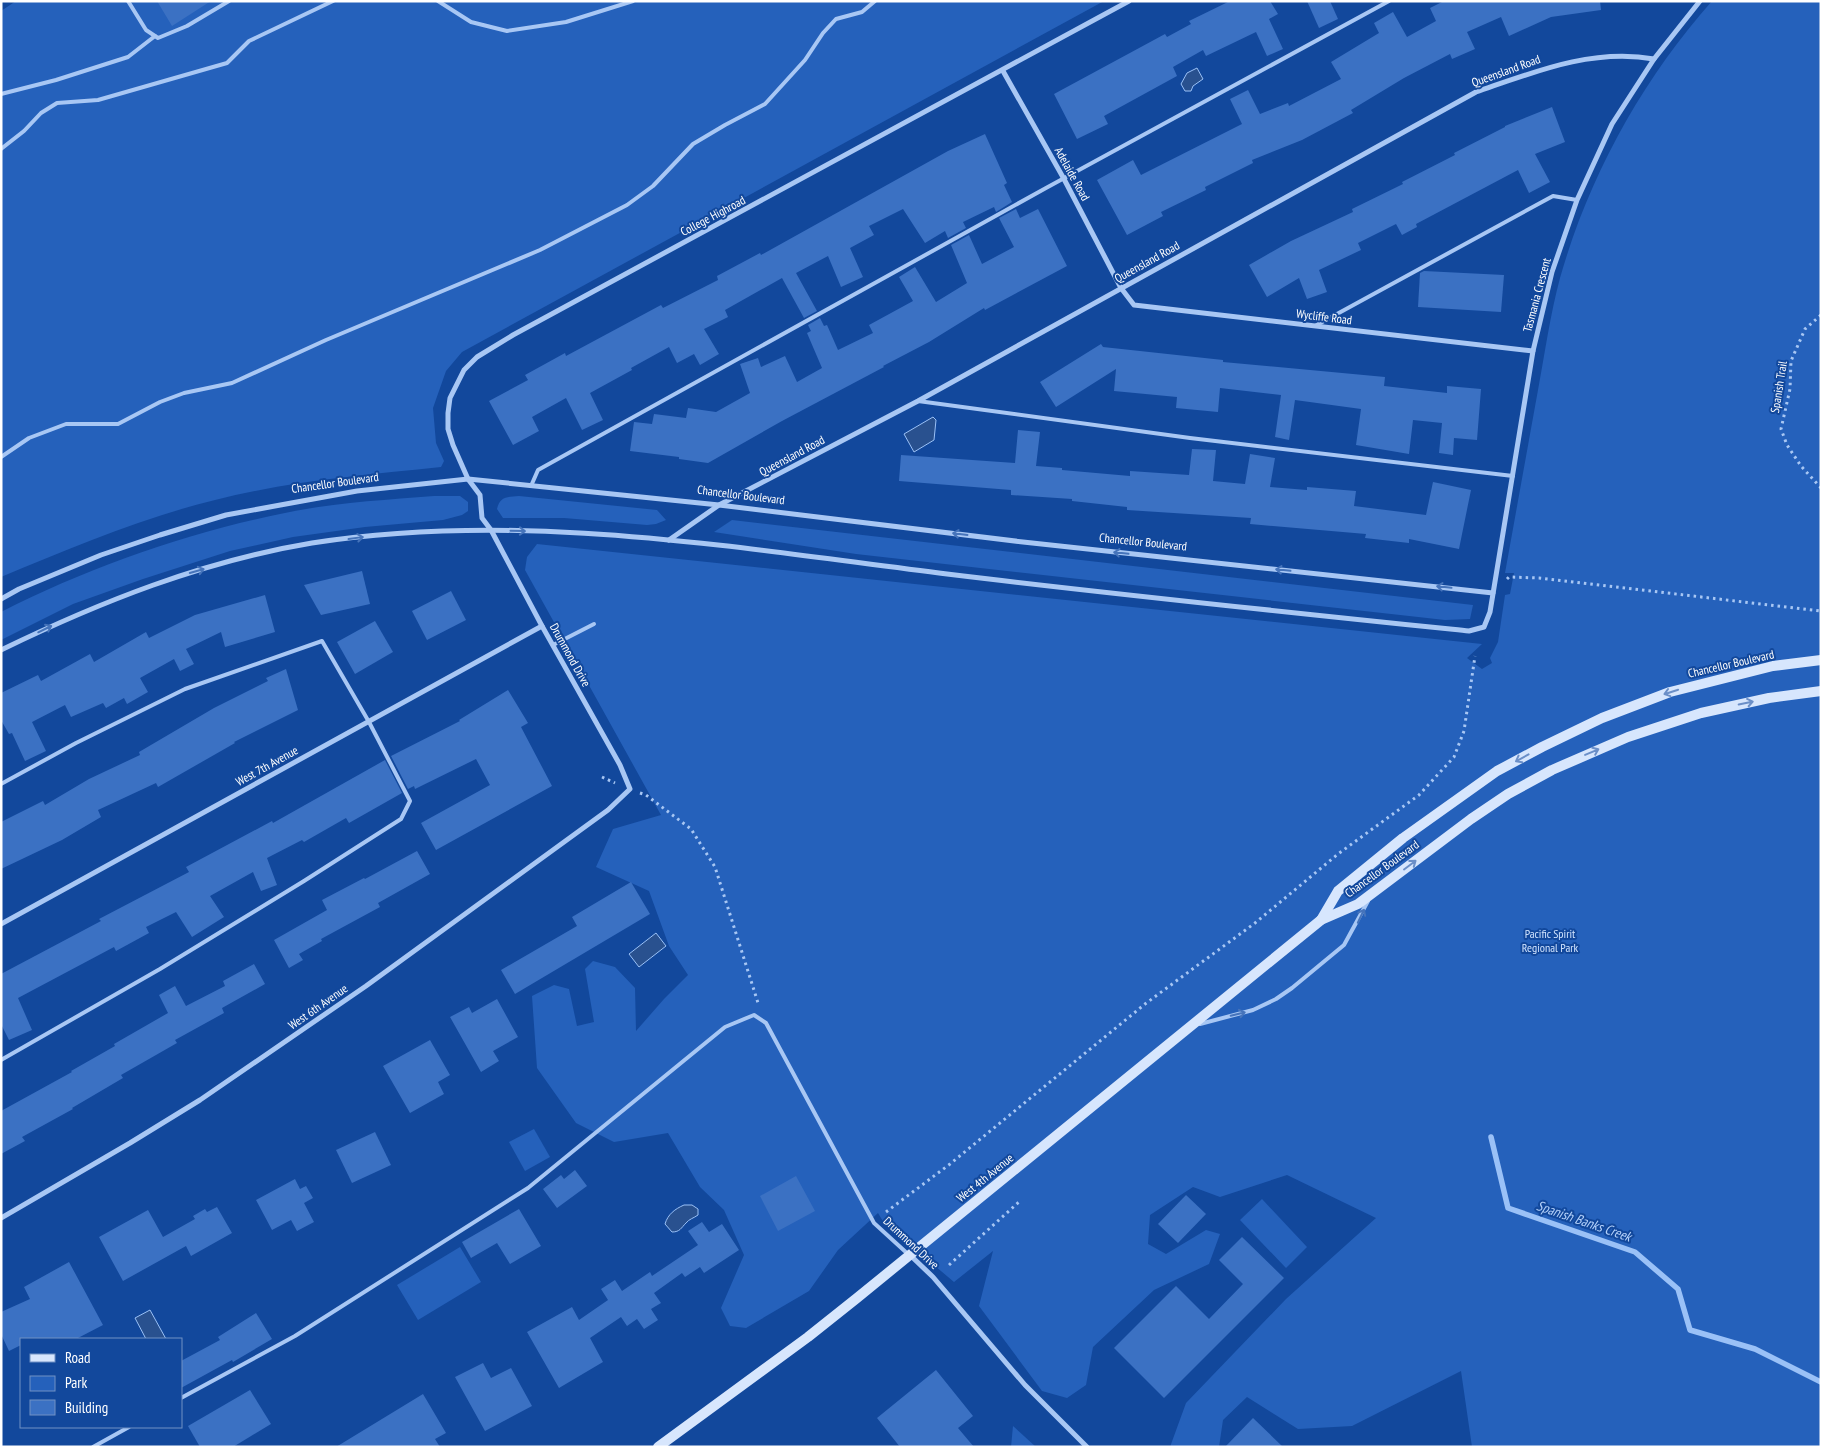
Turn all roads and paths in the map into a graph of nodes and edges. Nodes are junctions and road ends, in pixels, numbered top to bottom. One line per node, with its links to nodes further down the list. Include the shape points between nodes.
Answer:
1 (128, 1): 10 (lane, via 146,30)
2 (229, 1): 10 (lane, via 187,26 158,38)
3 (333, 1): 14 (lane, via 249,41 227,63 98,100 58,103)
4 (438, 1): 5 (lane, via 471,22 507,32 566,22)
5 (633, 1)
6 (875, 1): 22 (lane, via 862,12 836,19 765,104 693,144 653,186 627,205 566,237 232,383 184,393 118,424 66,424 29,438)
7 (1129, 1): 12 (street, College Highroad)
8 (1389, 1): 15 (lane)
9 (1700, 1): 11 (street, Tasmania Crescent)
10 (155, 36): 13 (lane, via 128,57)
11 (1654, 59): 16 (street, Tasmania Crescent, via 1612,124); 17 (street, Queensland Road, via 1633,55 1607,56 1554,65 1476,92)
12 (1003, 70): 15 (street, Adelaide Road); 24 (street, College Highroad, via 477,357 464,370 456,385 448,413 448,429)
13 (1, 94)
14 (1, 149)
15 (1064, 179): 17 (street, Adelaide Road); 25 (lane, via 538,470)
16 (1577, 200): 19 (lane, via 1552,196); 20 (street, Tasmania Crescent, via 1552,272)
17 (1121, 288): 19 (street, Wycliffe Road, via 1134,305); 21 (street, Queensland Road)
18 (1821, 315): 26 (path, Spanish Trail, via 1805,329 1791,361 1790,389 1781,429 1801,466)
19 (1314, 326): 20 (street, Wycliffe Road)
20 (1533, 351): 23 (street, Tasmania Crescent)
21 (918, 401): 23 (lane, via 1190,438); 27 (street, Queensland Road)
22 (1, 457)
23 (1513, 476): 30 (street, Tasmania Crescent)
24 (468, 479): 25 (street, Chancellor Boulevard); 28 (street, College Highroad, via 480,496 482,518); 31 (street, Chancellor Boulevard, via 357,491 226,515 101,555)
25 (531, 486): 27 (street, Chancellor Boulevard)
26 (1821, 488)
27 (719, 505): 29 (street, Queensland Road); 30 (street, Chancellor Boulevard, one-way to 27)
28 (491, 530): 29 (street, one-way to 29, via 580,532); 34 (street, Drummond Drive); 36 (street, one-way to 28, via 112,600 182,575 244,558 309,544 382,534)
29 (669, 540): 30 (street, Tasmania Crescent, via 1068,589 1469,631 1484,627)
30 (1493, 593): 32 (path, via 1509,577 1539,578)
31 (1, 599)
32 (1821, 611)
33 (594, 624): 35 (lane)
34 (542, 626): 35 (street, Drummond Drive); 40 (street, West 7th Avenue)
35 (553, 645): 43 (street, Drummond Drive)
36 (1, 650)
37 (1475, 656): 51 (path, via 1464,731 1454,756 1418,795 1338,854 1255,923 1145,1004 950,1164)
38 (1821, 660): 45 (main road, Chancellor Boulevard, one-way to 45, via 1773,666 1670,692 1602,718 1542,747 1497,771 1396,843 1338,891)
39 (1821, 691): 44 (main road, Chancellor Boulevard, one-way to 39, via 1478,814 1552,770 1628,737 1700,713)
40 (369, 722): 42 (lane, via 322,641 186,689); 46 (street, West 7th Avenue); 49 (lane, via 410,801 401,820 168,964)
41 (602, 777): 43 (path)
42 (1, 784)
43 (630, 789): 47 (path, via 646,795 691,829 715,867); 52 (street, West 6th Avenue, via 608,810 318,1019 176,1114)
44 (1371, 894): 45 (main road, Chancellor Boulevard, via 1358,904); 48 (lane, one-way to 44, via 1253,1010 1292,988 1344,945)
45 (1321, 920): 48 (main road, West 4th Avenue)
46 (1, 924)
47 (766, 1023): 53 (lane, Drummond Drive, via 874,1223); 55 (lane, via 754,1015 725,1028 528,1188 295,1336)
48 (1190, 1026): 53 (main road, West 4th Avenue)
49 (1, 1060)
50 (1020, 1201): 54 (path)
51 (886, 1212)
52 (1, 1218)
53 (910, 1255): 58 (main road, West 4th Avenue, via 808,1337); 59 (street, Drummond Drive, via 933,1277 1025,1385)
54 (949, 1265)
55 (182, 1397)
56 (127, 1428): 57 (lane)
57 (93, 1447)
58 (658, 1447)
59 (1087, 1447)

